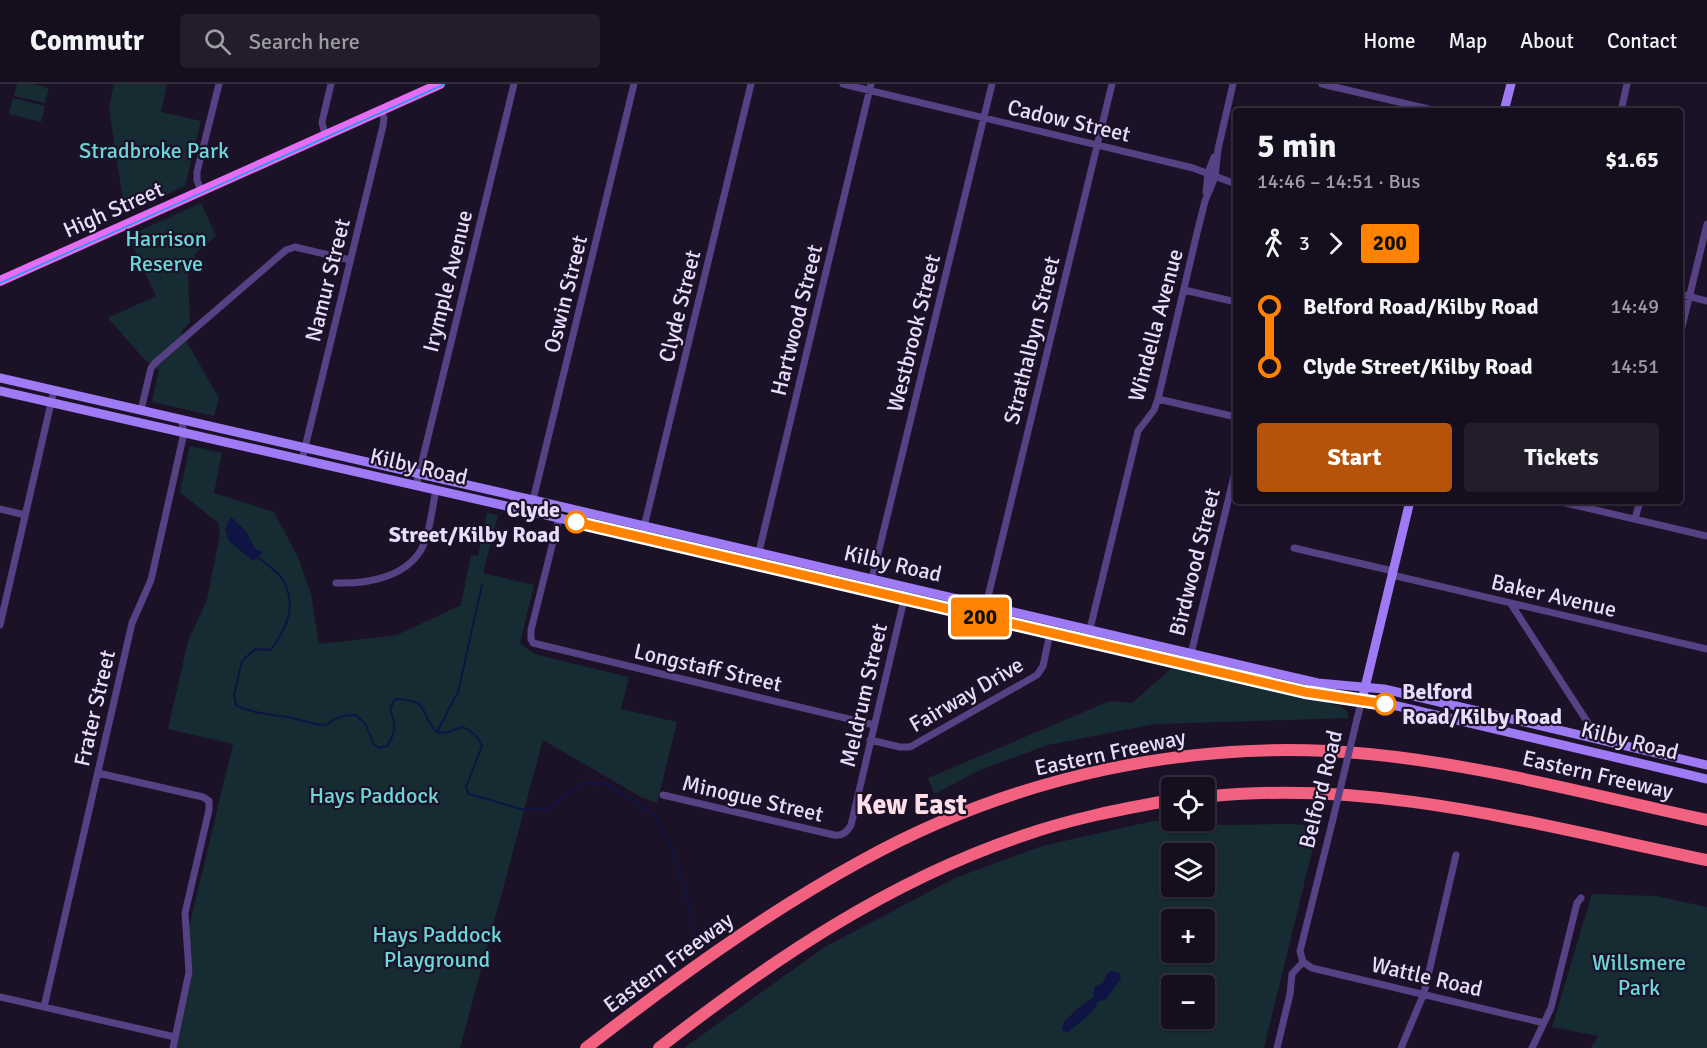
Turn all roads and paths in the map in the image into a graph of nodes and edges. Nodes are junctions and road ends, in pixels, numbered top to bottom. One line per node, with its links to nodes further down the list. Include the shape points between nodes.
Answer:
1 (219, 84): 25 (street, via 197,172)
2 (331, 84): 21 (street, via 322,117)
3 (440, 84): 15 (main road, High Street)
4 (514, 84): 46 (street, Irymple Avenue)
5 (634, 84): 50 (street, Oswin Street)
6 (751, 84): 59 (street, Clyde Street)
7 (843, 84): 14 (street, Cadow Street)
8 (992, 84): 20 (street, Westbrook Street)
9 (1112, 84): 22 (street, Strathalbyn Street)
10 (1233, 84): 23 (street, Windella Avenue)
11 (1322, 84): 16 (street)
12 (1511, 84): 17 (street)
13 (1627, 84): 18 (street)
14 (871, 87): 20 (street, Cadow Street); 63 (street, Hartwood Street)
15 (419, 89): 19 (main road, High Street)
16 (1424, 108)
17 (1505, 108)
18 (1622, 108)
19 (381, 110): 21 (main road, High Street); 27 (street, Namur Street, via 383,126)
20 (984, 118): 22 (street, Cadow Street); 66 (street, Westbrook Street)
21 (325, 135): 25 (main road, High Street)
22 (1097, 146): 23 (street, Cadow Street); 72 (street, Strathalbyn Street)
23 (1211, 175): 24 (street, Cadow Street); 29 (street, Windella Avenue)
24 (1233, 183)
25 (201, 191): 28 (main road, High Street)
26 (1707, 224): 31 (street)
27 (351, 260): 40 (street, via 295,247 286,250 154,363); 44 (street, Namur Street)
28 (0, 281)
29 (1184, 290): 32 (street); 38 (street, Windella Avenue)
30 (1683, 295): 31 (street)
31 (1689, 297): 33 (street); 34 (street)
32 (1233, 301)
33 (1707, 301)
34 (1683, 322)
35 (0, 378): 36 (street, Kilby Road)
36 (54, 390): 39 (street); 40 (street, Kilby Road)
37 (0, 391): 39 (street, Kilby Road)
38 (1158, 399): 41 (street); 74 (street, Windella Avenue, via 1138,431)
39 (51, 402): 43 (street, Kilby Road); 56 (street)
40 (141, 410): 42 (street, Kilby Road)
41 (1233, 416)
42 (182, 419): 43 (street, Frater Street); 44 (street, Kilby Road)
43 (184, 433): 45 (street, Kilby Road); 89 (street, Frater Street, via 151,580 132,623)
44 (305, 447): 45 (street, Namur Street); 46 (street, Kilby Road)
45 (302, 460): 48 (street, Kilby Road)
46 (419, 473): 48 (street, Irymple Avenue); 50 (street, Kilby Road)
47 (1233, 480): 77 (street, Birdwood Street)
48 (416, 486): 49 (street, Kilby Road)
49 (436, 490): 55 (street, Kilby Road); 67 (street, via 424,543 412,561 378,579)
50 (533, 500): 55 (street, Oswin Street); 59 (street, Kilby Road)
51 (1409, 504): 65 (street, Belford Road)
52 (1570, 504): 58 (street)
53 (1639, 504): 58 (street)
54 (0, 509): 56 (street)
55 (528, 511): 57 (street, Kilby Road)
56 (25, 515): 73 (street)
57 (559, 518): 61 (street, Kilby Road); 82 (street, Longstaff Street, via 531,630 533,643)
58 (1635, 519): 60 (street)
59 (644, 525): 61 (street, Clyde Street); 63 (street, Kilby Road)
60 (1707, 536)
61 (642, 537): 64 (street, Kilby Road)
62 (1294, 548): 65 (street, Baker Avenue)
63 (758, 552): 64 (street, Hartwood Street); 66 (street, Kilby Road)
64 (756, 564): 69 (street, Kilby Road)
65 (1393, 573): 71 (street, Baker Avenue); 79 (street, Belford Road)
66 (872, 578): 68 (street, Kilby Road); 69 (street, Westbrook Street)
67 (336, 583)
68 (907, 586): 70 (street, Meldrum Street); 72 (street, Kilby Road)
69 (869, 591): 70 (street, Kilby Road)
70 (905, 599): 75 (street, Kilby Road); 82 (street, Meldrum Street)
71 (1511, 604): 76 (street, Baker Avenue); 85 (street)
72 (986, 605): 74 (street, Kilby Road)
73 (0, 625)
74 (1090, 629): 77 (street, Kilby Road)
75 (1050, 633): 78 (street, Kilby Road); 84 (street, Fairway Drive, via 1043,666 1037,675 910,747)
76 (1707, 649)
77 (1191, 653): 78 (street, Birdwood Street); 79 (street, Kilby Road, via 1318,683)
78 (1188, 665): 80 (street, Kilby Road, via 1319,696)
79 (1366, 687): 80 (street, Belford Road); 81 (street, Kilby Road)
80 (1362, 700): 83 (street, Kilby Road); 99 (street, Belford Road, bridge, via 1302,944)
81 (1492, 714): 83 (street); 85 (street, Kilby Road)
82 (874, 725): 84 (street, Meldrum Street)
83 (1489, 727): 87 (street, Kilby Road)
84 (870, 740): 95 (street, Meldrum Street, via 851,825 843,834)
85 (1599, 740): 86 (street, Kilby Road)
86 (1614, 743): 87 (street); 88 (street, Kilby Road)
87 (1611, 756): 90 (street, Kilby Road)
88 (1707, 765)
89 (98, 773): 102 (street, Frater Street); 104 (street, via 209,801 185,913 189,966)
90 (1707, 779)
91 (663, 795): 95 (street, Minogue Street)
92 (1215, 795): 97 (highway, via 1302,792 1388,798 1479,812)
93 (1161, 802): 107 (highway, via 1057,825 942,868 827,928 729,994)
94 (1707, 819): 106 (highway, Eastern Freeway, via 1461,766 1350,752 1233,752 1170,758 1095,772 976,808 863,860 728,943)
95 (834, 835)
96 (1456, 855): 100 (street)
97 (1707, 860)
98 (1581, 898): 103 (street)
99 (1303, 962): 100 (street, Wattle Road, via 1312,968); 108 (street, Belford Road, via 1292,974)
100 (1424, 993): 103 (street, Wattle Road); 109 (street)
101 (0, 997): 102 (street)
102 (44, 1007): 104 (street)
103 (1544, 1023): 110 (street)
104 (175, 1037): 105 (street)
105 (173, 1048)
106 (586, 1048)
107 (659, 1048)
108 (1277, 1048)
109 (1401, 1048)
110 (1532, 1048)

